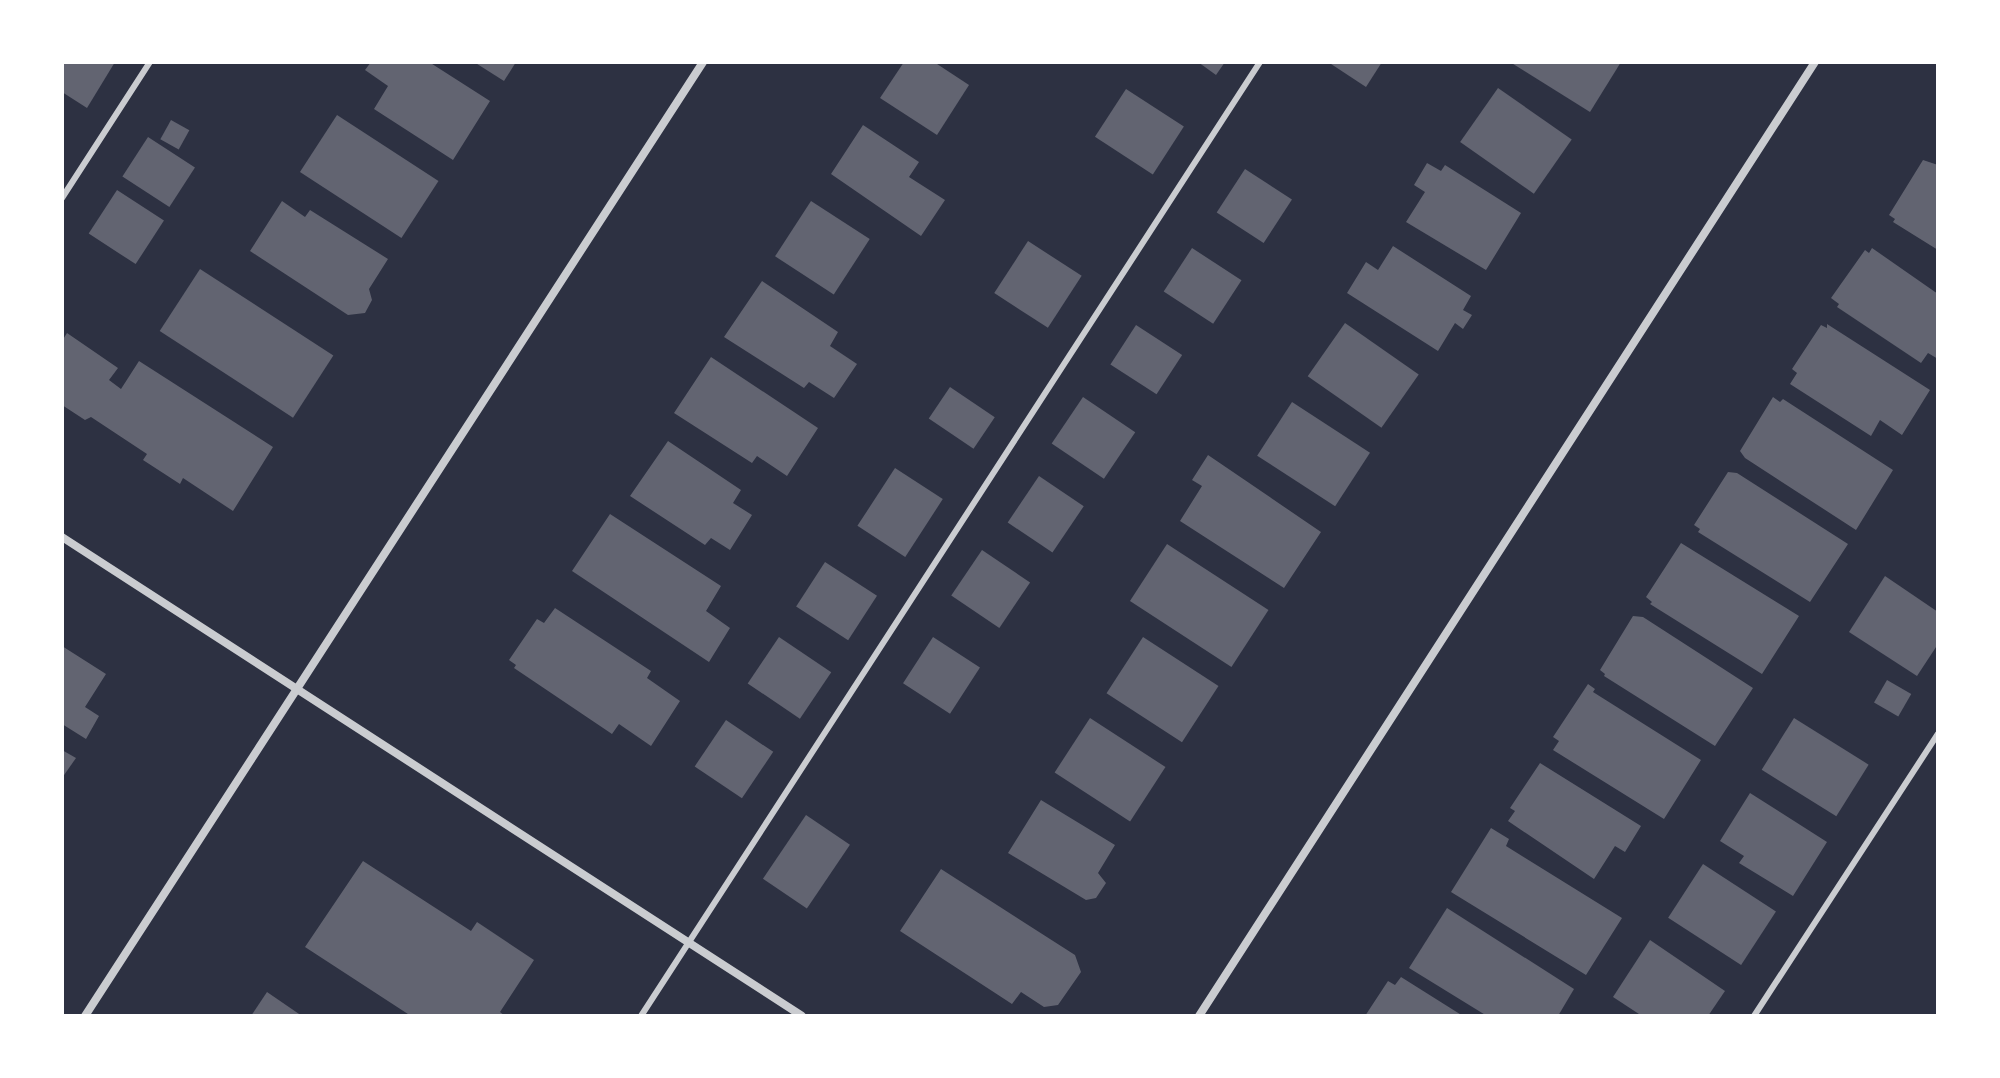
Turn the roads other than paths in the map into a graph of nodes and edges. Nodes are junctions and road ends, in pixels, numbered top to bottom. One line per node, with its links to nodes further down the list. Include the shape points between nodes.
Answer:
1 (150, 62): 5 (lane)
2 (703, 62): 7 (street)
3 (1260, 62): 9 (lane)
4 (1815, 62): 13 (street)
5 (62, 198)
6 (62, 537): 7 (street)
7 (297, 689): 9 (street); 10 (street)
8 (1938, 734): 14 (lane)
9 (688, 942): 11 (lane); 12 (street)
10 (85, 1016)
11 (641, 1016)
12 (802, 1016)
13 (1199, 1016)
14 (1754, 1016)

